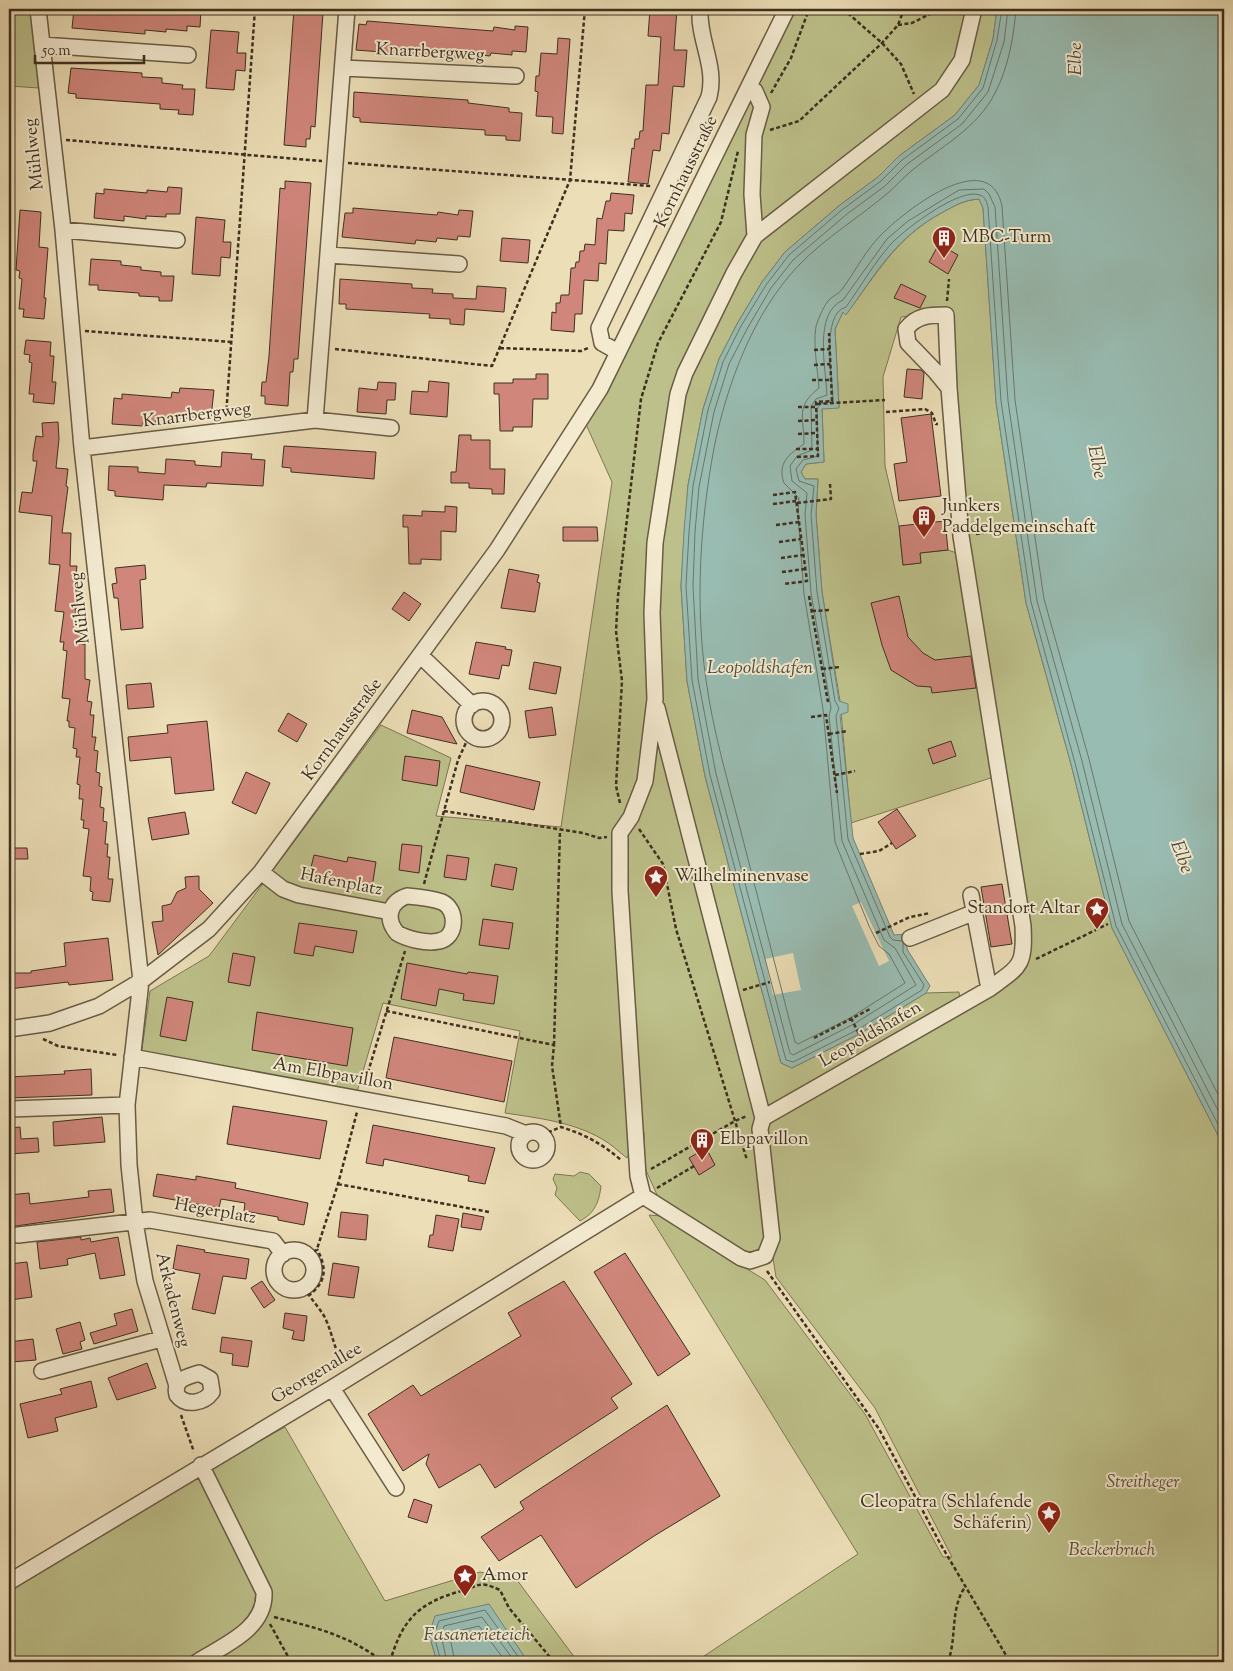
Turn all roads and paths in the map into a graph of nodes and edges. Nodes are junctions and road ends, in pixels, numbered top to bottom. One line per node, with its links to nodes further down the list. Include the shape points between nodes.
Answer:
1 (38, 9): 14 (street, Mühlweg)
2 (255, 9): 23 (path)
3 (347, 9): 16 (street)
4 (585, 9): 25 (path)
5 (700, 9): 26 (street, Kornhausstraße, via 700,26 712,68 712,87)
6 (788, 9): 18 (street, Kornhausstraße)
7 (810, 9): 19 (path, via 791,58)
8 (843, 9): 13 (path)
9 (904, 9): 12 (path)
10 (934, 9): 12 (path, via 912,23)
11 (974, 9): 20 (street, via 962,60 942,90)
12 (898, 24): 13 (path)
13 (882, 43): 20 (path, via 901,64); 21 (path, via 799,121)
14 (42, 45): 15 (street); 22 (street, Mühlweg)
15 (188, 56)
16 (343, 68): 17 (street, Knarrbergweg); 24 (street)
17 (516, 76)
18 (749, 88): 19 (street, via 755,91); 42 (street, Kornhausstraße)
19 (762, 107): 21 (street)
20 (919, 108): 28 (street)
21 (754, 135): 28 (street, via 752,194)
22 (52, 139): 23 (path); 27 (street, Mühlweg)
23 (244, 152): 24 (path); 36 (path)
24 (336, 162): 25 (path); 30 (street)
25 (570, 180): 26 (path); 39 (path)
26 (666, 187): 37 (street, Kornhausstraße, via 599,328)
27 (62, 230): 29 (street); 34 (street, Mühlweg)
28 (755, 236): 86 (street, via 685,373 673,414 655,543 652,612)
29 (177, 240)
30 (329, 255): 31 (street); 38 (street)
31 (460, 264)
32 (949, 279): 33 (path)
33 (946, 315): 47 (street); 47 (street, via 916,319 906,330 906,337)
34 (72, 330): 36 (path); 60 (street, Mühlweg)
35 (829, 333): 40 (path)
36 (231, 342): 57 (path)
37 (602, 343): 39 (path, via 581,351); 42 (street)
38 (321, 347): 39 (path, via 492,366); 52 (street)
39 (500, 348)
40 (830, 349): 41 (path); 43 (path)
41 (814, 350)
42 (618, 352): 82 (street, Kornhausstraße, via 600,389 497,550)
43 (830, 364): 44 (path); 46 (path)
44 (814, 365)
45 (812, 380): 46 (path)
46 (831, 380): 49 (path, via 832,401 816,402)
47 (949, 388): 55 (street)
48 (885, 400): 49 (path)
49 (817, 405): 50 (path); 53 (path)
50 (798, 407)
51 (886, 412): 55 (path, via 925,409 932,412 936,424)
52 (315, 420): 56 (street, Knarrbergweg); 57 (street, Knarrbergweg)
53 (817, 420): 54 (path); 58 (path)
54 (798, 421)
55 (952, 422): 71 (street)
56 (391, 428)
57 (225, 431): 60 (street, Knarrbergweg)
58 (817, 433): 59 (path); 62 (path)
59 (798, 434)
60 (82, 448): 111 (street, Mühlweg)
61 (796, 449): 62 (path)
62 (818, 449): 63 (path, via 818,456)
63 (796, 457)
64 (830, 484): 66 (path, via 831,499)
65 (773, 495): 66 (path, via 795,492)
66 (796, 502): 67 (path); 68 (path)
67 (774, 504)
68 (799, 522): 69 (path); 72 (path)
69 (776, 525)
70 (1014, 528): 71 (path)
71 (961, 536): 110 (street, via 1023,926 1024,947)
72 (801, 539): 73 (path); 74 (path)
73 (779, 542)
74 (803, 555): 75 (path); 76 (path)
75 (781, 558)
76 (805, 569): 77 (path); 78 (path, via 807,581)
77 (782, 572)
78 (784, 584)
79 (809, 596): 81 (path)
80 (831, 610): 81 (path)
81 (812, 612): 84 (path)
82 (421, 656): 88 (street); 102 (street, Kornhausstraße)
83 (840, 667): 84 (path)
84 (822, 669): 87 (path)
85 (622, 681): 97 (path, via 616,786 620,803)
86 (655, 699): 97 (street, via 645,782); 114 (street)
87 (828, 702)
88 (472, 705): 91 (street, via 465,718); 91 (street, via 482,702 494,705 502,721 498,733 487,739)
89 (810, 717): 92 (path, via 826,715)
90 (848, 731): 92 (path)
91 (470, 734): 96 (path, via 458,760)
92 (828, 734): 94 (path)
93 (855, 771): 94 (path)
94 (834, 774): 95 (path)
95 (837, 793)
96 (444, 811): 98 (path); 104 (path)
97 (630, 817): 99 (street); 128 (path, via 663,864 676,930)
98 (560, 830): 99 (path, via 599,838); 122 (path)
99 (620, 833): 134 (street, via 620,891)
100 (892, 843): 101 (path, via 879,851)
101 (860, 854)
102 (261, 872): 105 (street, Hafenplatz, via 284,890 299,895); 111 (street, Kornhausstraße, via 209,929)
103 (971, 895): 106 (street)
104 (421, 897): 105 (street, Hafenplatz, via 400,898); 108 (street, Hafenplatz, via 443,902 454,920 453,927 450,934 438,942)
105 (390, 912): 108 (street, Hafenplatz, via 393,928)
106 (975, 912): 109 (street); 113 (street)
107 (1108, 924): 110 (path)
108 (407, 938): 116 (path)
109 (910, 938)
110 (1018, 968): 113 (street, Leopoldshafen)
111 (141, 982): 118 (street, Kornhausstraße, via 99,1006 50,1023); 123 (street, Arkadenweg)
112 (770, 982): 114 (path)
113 (989, 990): 127 (street, Leopoldshafen)
114 (730, 994): 127 (street)
115 (870, 1009): 117 (path)
116 (386, 1011): 122 (path); 124 (path)
117 (851, 1018): 119 (path); 120 (path)
118 (9, 1029)
119 (859, 1034)
120 (814, 1038)
121 (34, 1040): 123 (path)
122 (554, 1045): 129 (path, via 552,1066)
123 (132, 1057): 124 (street, Am Elbpavillon); 125 (street, Arkadenweg)
124 (360, 1100): 130 (street, Am Elbpavillon, via 506,1126); 135 (path)
125 (127, 1106): 126 (street); 138 (street, Arkadenweg)
126 (9, 1109)
127 (756, 1117): 128 (path); 142 (street, via 772,1238 765,1256)
128 (735, 1121): 132 (path); 134 (path)
129 (561, 1127): 131 (path); 134 (path, via 598,1141)
130 (526, 1134): 131 (street, Am Elbpavillon); 131 (street, via 518,1146 521,1155 529,1160 539,1160 546,1153 547,1143)
131 (542, 1135)
132 (749, 1165)
133 (694, 1166): 136 (path)
134 (638, 1176): 136 (street)
135 (338, 1184): 137 (path); 140 (path)
136 (643, 1196): 142 (street, via 741,1258); 146 (street, Georgenallee)
137 (489, 1212)
138 (135, 1222): 139 (street); 141 (street, Hegerplatz, via 150,1220 273,1241); 144 (street, Arkadenweg, via 145,1281)
139 (18, 1235)
140 (313, 1253): 141 (street, via 297,1250); 143 (street, via 313,1276); 143 (path, via 323,1261 324,1273 320,1287)
141 (283, 1254): 143 (street, via 276,1261 277,1280 292,1290)
142 (758, 1259): 153 (path, via 879,1429)
143 (307, 1291): 146 (path, via 325,1318 333,1347)
144 (161, 1338): 145 (street); 147 (street, Arkadenweg)
145 (42, 1371)
146 (349, 1377): 148 (street, Georgenallee)
147 (176, 1386): 149 (street, Arkadenweg, via 177,1395); 149 (street, via 181,1379 199,1373 212,1383 212,1392 202,1400)
148 (332, 1388): 150 (street, Georgenallee); 151 (street)
149 (184, 1401): 150 (path, via 181,1418)
150 (201, 1465): 152 (street, Georgenallee); 156 (street, via 264,1592 265,1602 257,1621 248,1630)
151 (396, 1488)
152 (9, 1582)
153 (965, 1587): 161 (path, via 955,1611 954,1646); 162 (path)
154 (265, 1615): 158 (path, via 330,1631 362,1646)
155 (269, 1623): 157 (path)
156 (197, 1662)
157 (291, 1662)
158 (384, 1662)
159 (390, 1662): 160 (path, via 396,1640 414,1614 444,1594 484,1584 500,1590 509,1608)
160 (554, 1662)
161 (948, 1662)
162 (1010, 1662)

